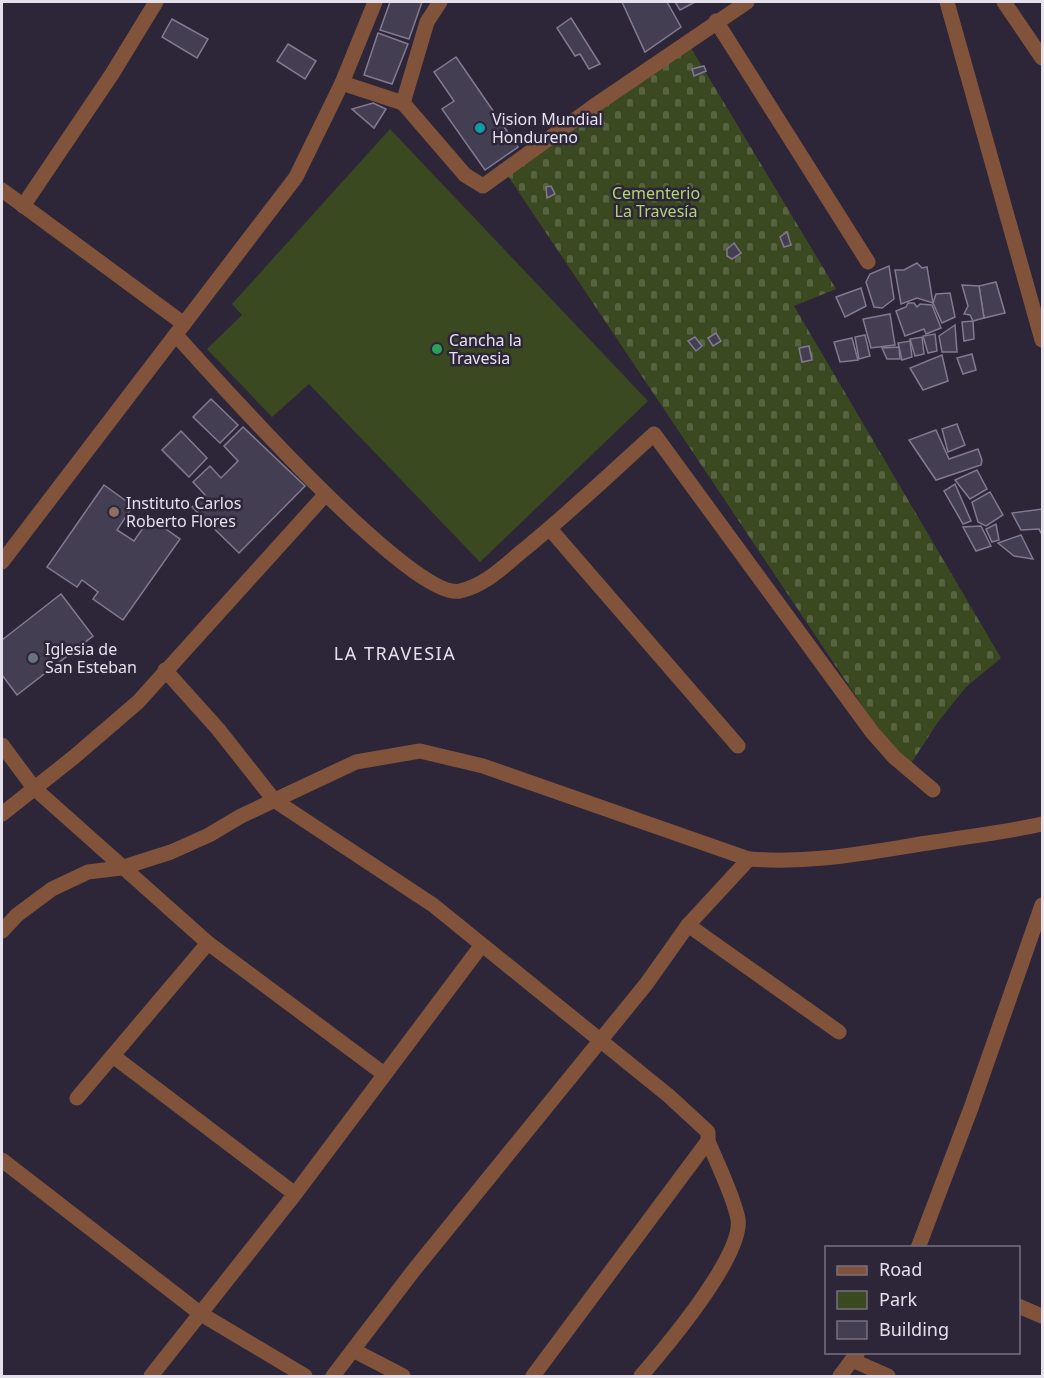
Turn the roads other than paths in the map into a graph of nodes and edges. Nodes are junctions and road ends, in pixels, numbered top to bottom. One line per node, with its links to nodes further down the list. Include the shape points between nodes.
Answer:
1 (156, 2): 12 (street)
2 (375, 2): 9 (street)
3 (440, 2): 10 (street, via 427,22)
4 (747, 2): 7 (street)
5 (946, 2): 15 (street)
6 (1004, 2): 8 (street)
7 (716, 21): 10 (street, via 483,186 465,175); 13 (street)
8 (1042, 58)
9 (342, 84): 10 (street); 14 (street, via 296,177)
10 (403, 103)
11 (2, 190): 12 (street)
12 (23, 206): 14 (street)
13 (868, 262)
14 (180, 329): 16 (street); 18 (street)
15 (1042, 340)
16 (325, 495): 17 (street, via 428,583 457,592 482,584); 19 (street)
17 (550, 529): 21 (street); 23 (street, via 654,434 872,732)
18 (2, 562)
19 (165, 670): 22 (street, via 129,710); 24 (street, via 226,738)
20 (2, 745): 22 (street)
21 (738, 746)
22 (33, 788): 25 (street); 28 (street)
23 (933, 790)
24 (274, 800): 27 (street, via 357,762 420,751 483,766); 28 (street, via 171,852); 33 (street, via 433,905)
25 (2, 814)
26 (1042, 824): 27 (street, via 828,859)
27 (749, 859): 30 (street)
28 (121, 868): 31 (street, via 88,872 52,889); 32 (street)
29 (1042, 905): 42 (street)
30 (688, 925): 34 (street); 35 (street)
31 (2, 931)
32 (208, 943): 36 (street); 37 (street)
33 (481, 946): 35 (street); 37 (street)
34 (839, 1032)
35 (599, 1041): 39 (street, via 700,1124 708,1132); 46 (street)
36 (113, 1056): 38 (street); 41 (street)
37 (384, 1074): 41 (street)
38 (77, 1098)
39 (708, 1141): 52 (street); 53 (street, via 738,1220 735,1241 727,1260 675,1336)
40 (2, 1160): 44 (street)
41 (295, 1194): 44 (street)
42 (919, 1246)
43 (1020, 1307): 45 (street)
44 (201, 1314): 48 (street); 49 (street)
45 (1042, 1316)
46 (352, 1350): 50 (street); 51 (street)
47 (855, 1356): 54 (street); 55 (street)
48 (151, 1377)
49 (305, 1377)
50 (333, 1377)
51 (404, 1377)
52 (533, 1377)
53 (641, 1377)
54 (840, 1377)
55 (888, 1377)

